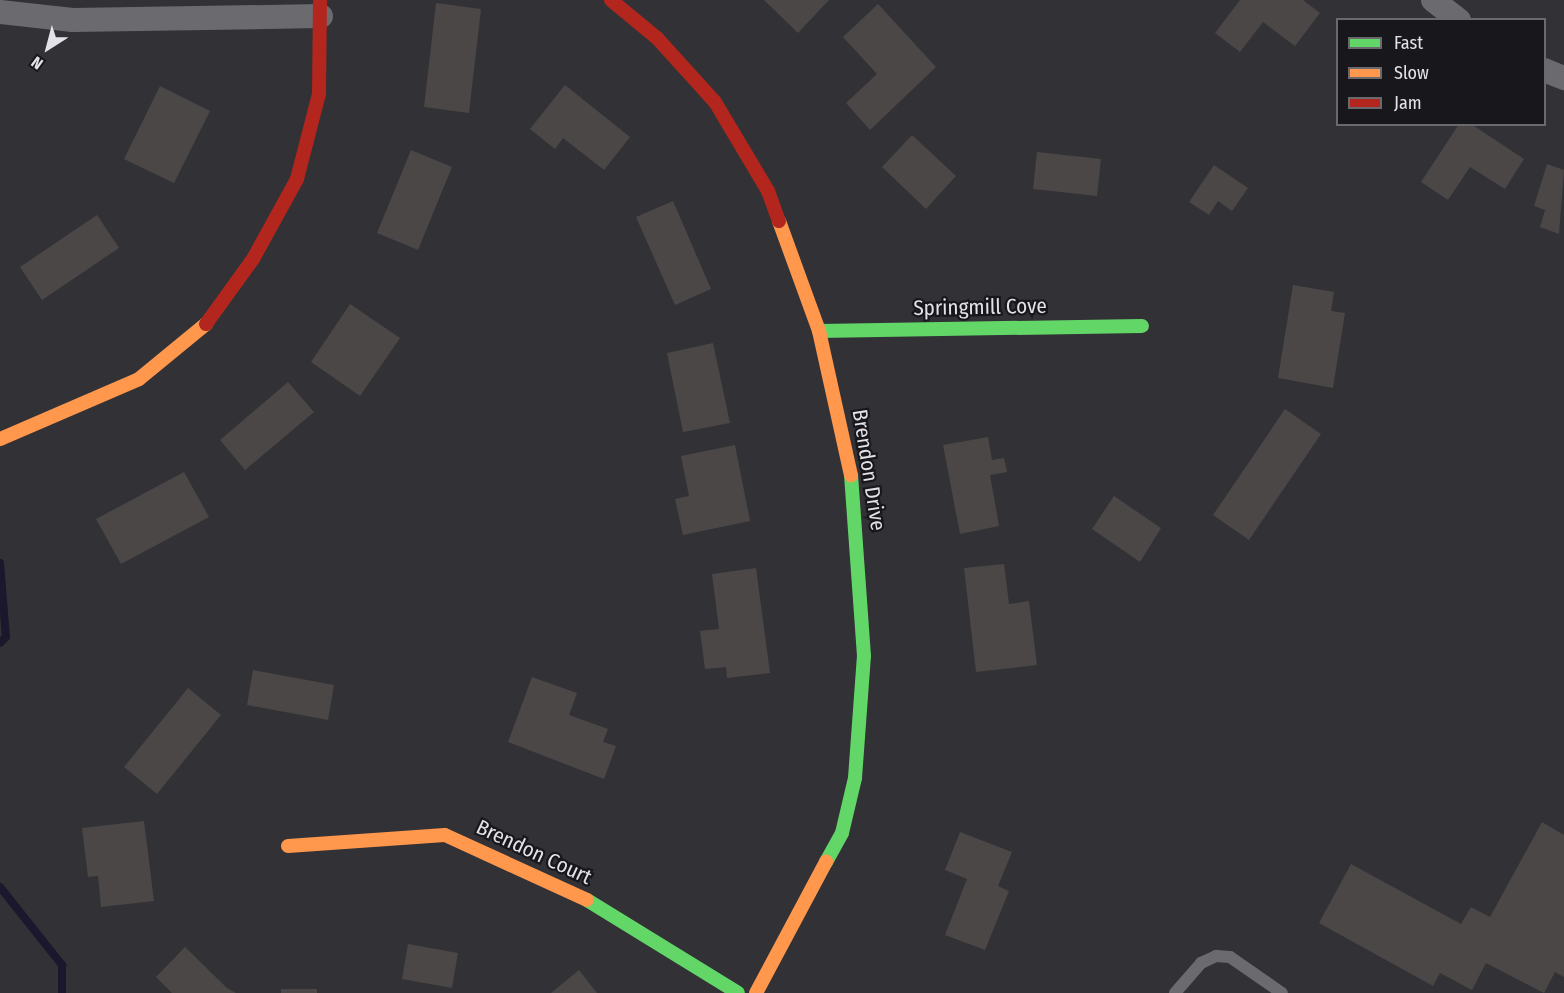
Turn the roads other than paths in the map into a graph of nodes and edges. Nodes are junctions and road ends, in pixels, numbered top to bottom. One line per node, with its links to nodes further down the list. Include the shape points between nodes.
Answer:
1 (611, 0): 9 (street, Brendon Drive, via 657,38 716,102 768,191)
2 (1433, 0): 5 (street)
3 (321, 8): 4 (street, via 73,20); 10 (street, via 319,94 297,179 253,259 203,328 139,379)
4 (0, 12)
5 (1456, 18)
6 (1546, 70): 7 (street)
7 (1564, 78)
8 (1142, 326): 9 (street, Springmill Cove)
9 (819, 331): 13 (street, Brendon Drive, via 846,435 858,537 864,656 855,778 842,833)
10 (0, 439)
11 (288, 846): 12 (street, Brendon Court, via 445,835 526,869 624,919)
12 (738, 993)
13 (756, 993)
14 (1175, 993): 15 (lane, via 1201,963 1216,956 1230,957)
15 (1282, 993)

